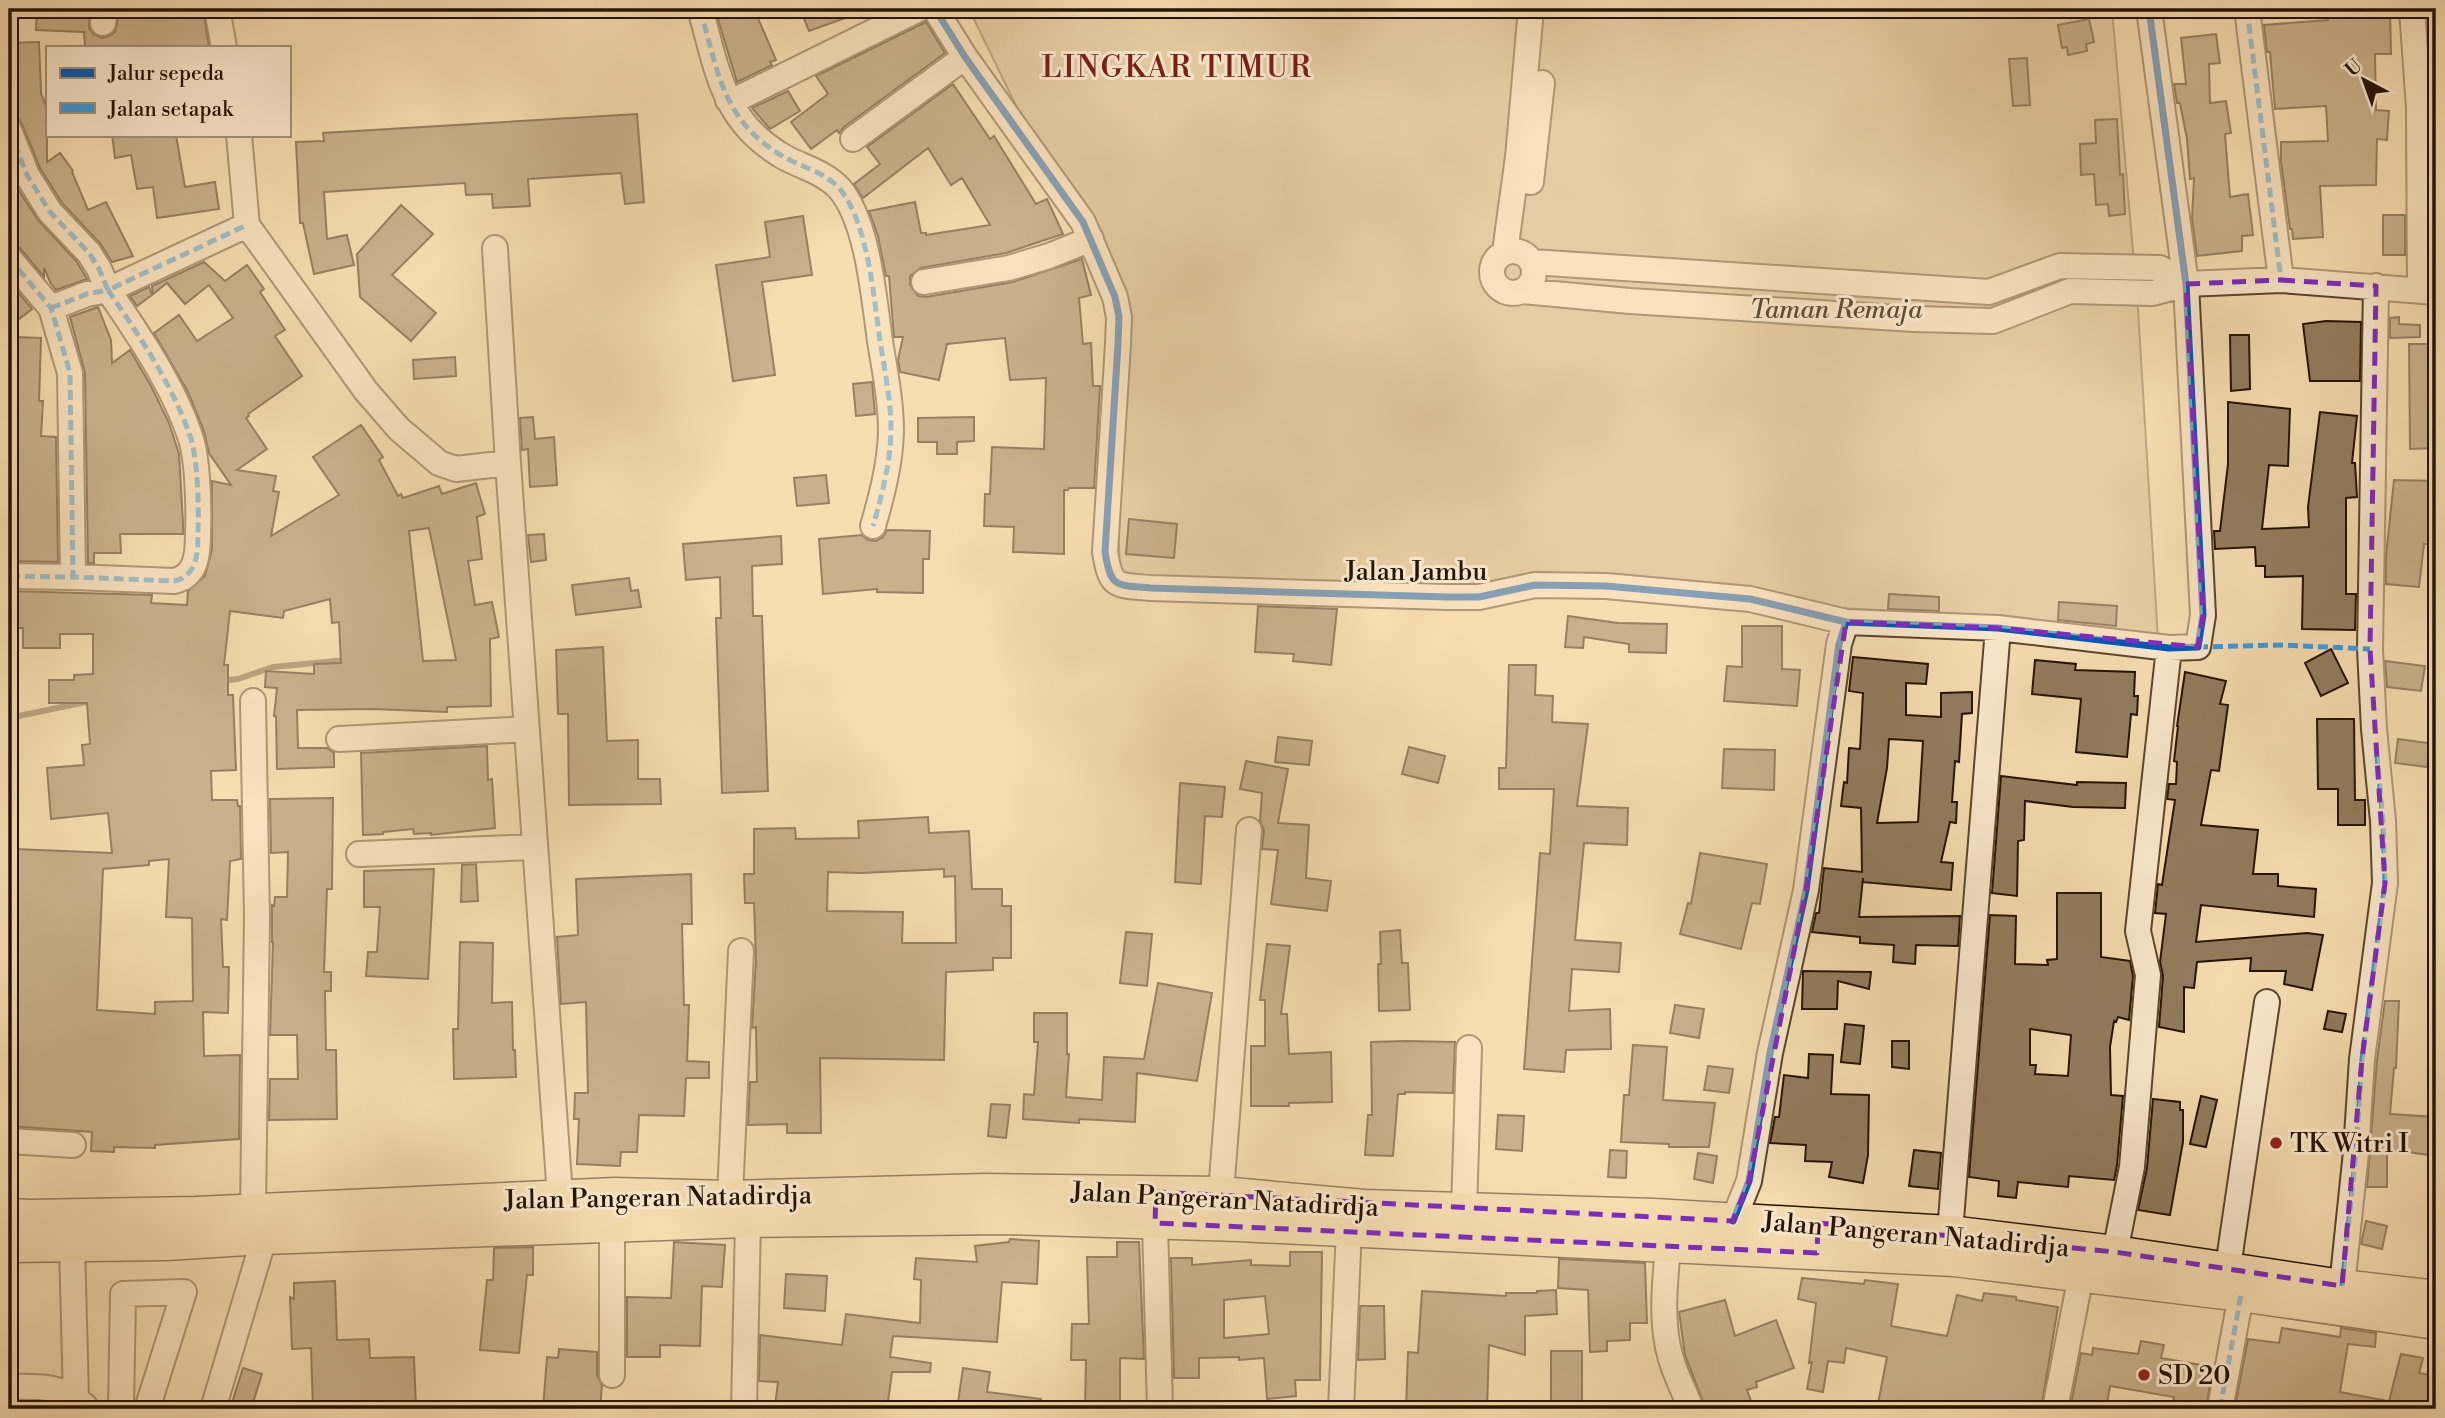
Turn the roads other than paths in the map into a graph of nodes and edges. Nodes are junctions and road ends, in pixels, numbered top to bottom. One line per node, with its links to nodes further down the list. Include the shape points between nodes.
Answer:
1 (217, 9): 10 (street)
2 (701, 9): 12 (street)
3 (919, 9): 12 (street)
4 (935, 9): 11 (street)
5 (1531, 9): 20 (street, via 1518,157)
6 (1548, 9): 20 (street, via 1536,149)
7 (2149, 9): 24 (street)
8 (2247, 9): 22 (street)
9 (2412, 9): 13 (street)
10 (225, 46)
11 (965, 57): 16 (street); 18 (street, via 1070,201)
12 (728, 100): 31 (street, via 750,132 766,145 828,178 854,214 874,291 889,395 891,432 885,485)
13 (2427, 109): 27 (street)
14 (9, 130): 26 (street, via 27,176 50,212 89,253)
15 (239, 136): 17 (street)
16 (853, 139)
17 (247, 225): 26 (street); 30 (street, via 366,391 399,429 439,463 456,469)
18 (1091, 239): 23 (street, via 1009,268); 34 (street, Jalan Jambu, via 1119,317 1105,552 1114,582 1150,588 1458,597 1535,585 1606,586 1750,600)
19 (495, 248): 30 (street)
20 (1519, 255): 24 (street, via 1989,292 2060,267 2160,268); 28 (street, via 1534,278); 28 (street, via 1493,263 1492,280 1504,292)
21 (9, 258): 29 (street)
22 (2281, 280): 24 (street); 25 (street)
23 (924, 282)
24 (2186, 284): 28 (street, via 2153,293 2070,291 1993,321); 36 (street, via 2203,615 2198,647)
25 (2376, 286): 27 (street); 67 (street, via 2370,649 2385,883 2362,1059)
26 (108, 290): 29 (street); 33 (street, via 137,332 191,439 198,541 194,567 184,579)
27 (2428, 290)
28 (1522, 292)
29 (51, 308): 33 (street, via 70,373)
30 (508, 463): 38 (street)
31 (873, 526)
32 (9, 576): 33 (street)
33 (72, 577)
34 (1846, 622): 35 (street, Jalan Jambu); 54 (street, via 1839,644 1806,890 1770,1053 1749,1181)
35 (1998, 628): 36 (street, Jalan Jambu); 59 (street)
36 (2169, 649): 64 (street, via 2138,931 2148,975 2132,1167)
37 (253, 701): 56 (street)
38 (527, 729): 39 (street); 41 (street)
39 (339, 739)
40 (1249, 830): 49 (street)
41 (535, 848): 42 (street); 50 (street)
42 (359, 854)
43 (741, 951): 51 (street)
44 (2267, 1002): 66 (street)
45 (1469, 1048): 52 (street)
46 (9, 1141): 47 (street)
47 (73, 1145)
48 (1156, 1192): 49 (main road, Jalan Pangeran Natadirdja); 51 (main road, Jalan Pangeran Natadirdja, via 985,1190); 55 (main road)
49 (1221, 1193): 52 (main road, Jalan Pangeran Natadirdja)
50 (560, 1196): 51 (main road, Jalan Pangeran Natadirdja); 56 (main road, Jalan Pangeran Natadirdja)
51 (739, 1209): 55 (main road, Jalan Pangeran Natadirdja); 57 (main road, Jalan Pangeran Natadirdja); 76 (street)
52 (1464, 1211): 54 (main road, Jalan Pangeran Natadirdja)
53 (9, 1215): 56 (main road, Jalan Pangeran Natadirdja)
54 (1733, 1221): 60 (main road, Jalan Pangeran Natadirdja)
55 (1155, 1223): 58 (main road, Jalan Pangeran Natadirdja); 77 (street)
56 (258, 1224): 57 (main road, Jalan Pangeran Natadirdja); 61 (main road, Jalan Pangeran Natadirdja, via 166,1244); 75 (street)
57 (612, 1226): 70 (street)
58 (1349, 1229): 63 (main road, Jalan Pangeran Natadirdja); 78 (street)
59 (1950, 1232): 60 (main road, Jalan Pangeran Natadirdja); 64 (main road, Jalan Pangeran Natadirdja)
60 (1818, 1238): 63 (main road, Jalan Pangeran Natadirdja); 65 (main road, Jalan Pangeran Natadirdja)
61 (72, 1245): 62 (main road, Jalan Pangeran Natadirdja); 72 (street)
62 (9, 1246)
63 (1668, 1246): 79 (street, via 1665,1328 1670,1358)
64 (2115, 1252): 66 (main road, Jalan Pangeran Natadirdja)
65 (2081, 1275): 66 (main road, Jalan Pangeran Natadirdja); 80 (street)
66 (2234, 1281): 67 (main road, Jalan Pangeran Natadirdja); 69 (main road, Jalan Pangeran Natadirdja); 81 (street)
67 (2342, 1286): 68 (main road, Jalan Pangeran Natadirdja)
68 (2436, 1297)
69 (2436, 1323)
70 (612, 1375)
71 (9, 1387): 72 (street, via 46,1386 68,1392)
72 (82, 1404)
73 (121, 1409): 74 (street, via 123,1294 184,1292)
74 (147, 1409)
75 (213, 1409)
76 (744, 1409)
77 (1160, 1409)
78 (1341, 1409)
79 (1691, 1409)
80 (2054, 1409)
81 (2220, 1409)

